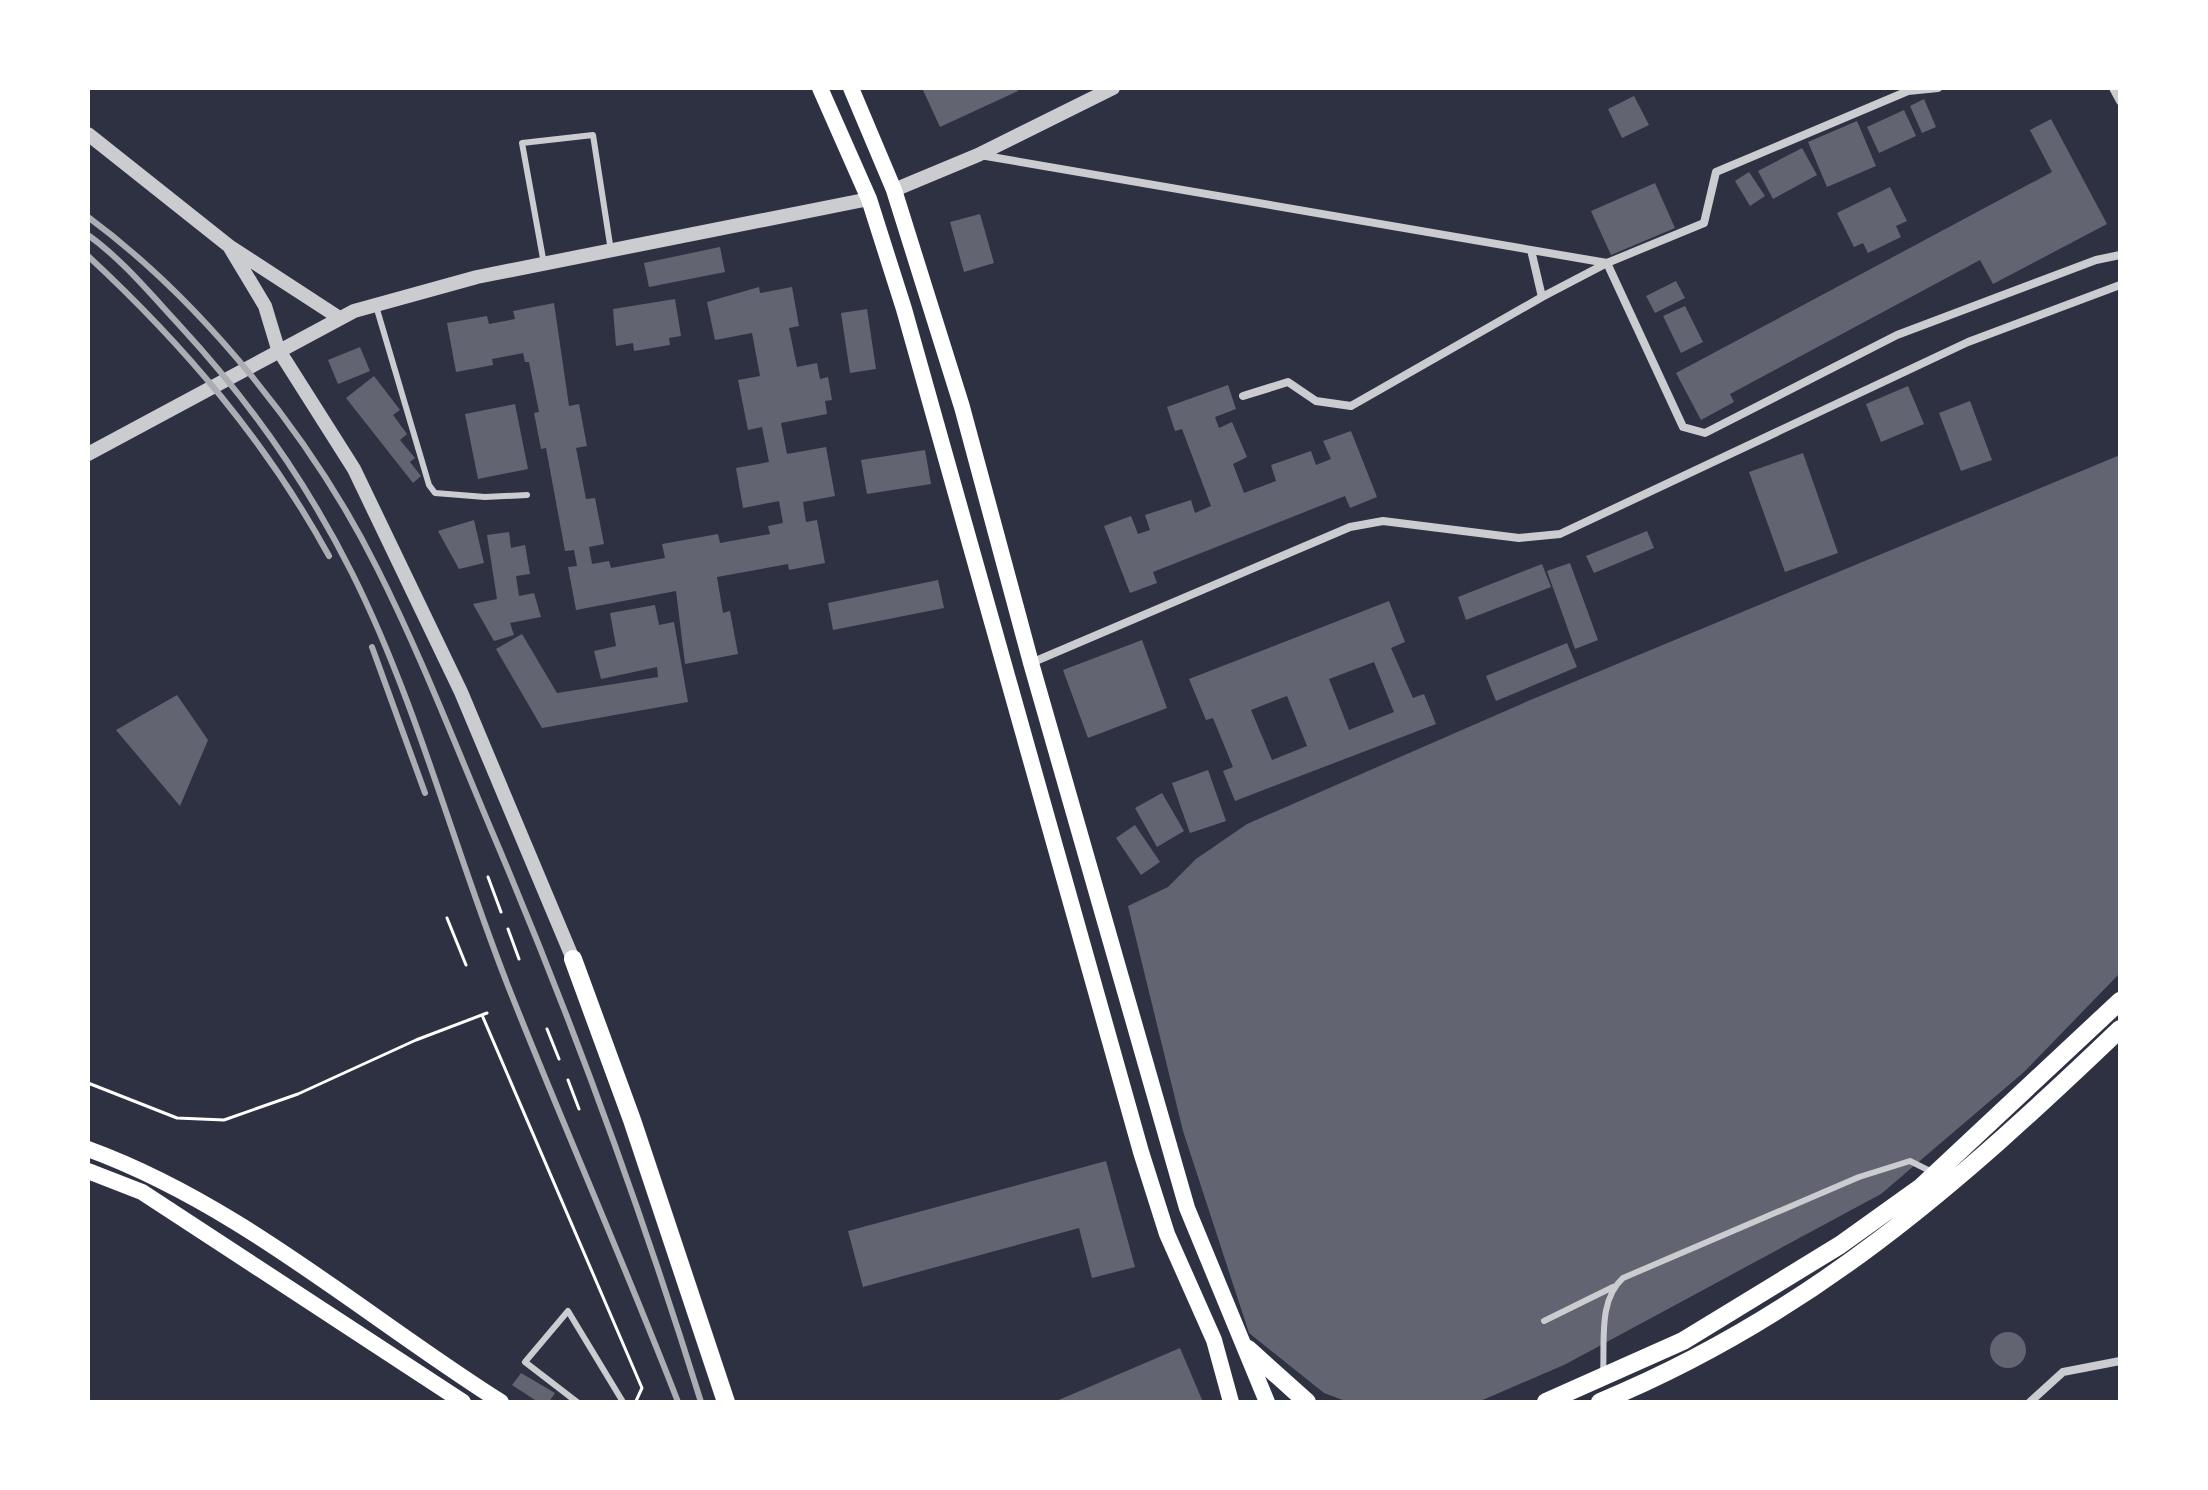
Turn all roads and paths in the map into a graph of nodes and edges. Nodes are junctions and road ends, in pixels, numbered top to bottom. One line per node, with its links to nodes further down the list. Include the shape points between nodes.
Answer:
1 (820, 88): 10 (main road)
2 (851, 88): 9 (main road)
3 (1113, 88): 8 (street)
4 (1938, 88): 15 (street, via 1908,91 1716,172 1704,223)
5 (2113, 88): 6 (street)
6 (2120, 101)
7 (88, 134): 11 (street)
8 (978, 155): 9 (street); 12 (street)
9 (894, 190): 10 (main road); 25 (main road, via 962,407)
10 (869, 199): 13 (street); 54 (main road, via 1141,1152 1167,1234 1214,1340)
11 (229, 246): 20 (street); 21 (street, via 265,306)
12 (1531, 250): 15 (street); 18 (street)
13 (611, 251): 16 (street); 16 (lane, via 593,135 522,143)
14 (2120, 255): 15 (street, via 1897,335 1705,433 1683,427)
15 (1607, 263): 18 (street)
16 (544, 264): 19 (street)
17 (2120, 285): 25 (street, via 1968,342 1560,534 1519,538 1383,521 1350,527)
18 (1542, 297): 22 (street, via 1351,406 1316,401 1288,382)
19 (376, 305): 20 (street); 24 (lane, via 435,493)
20 (338, 317): 21 (street)
21 (278, 349): 23 (street); 31 (street, via 361,483 461,692)
22 (1243, 396)
23 (88, 454)
24 (527, 495)
25 (1031, 663): 45 (main road, via 1187,1208)
26 (488, 877): 27 (path)
27 (501, 912)
28 (447, 918): 32 (path)
29 (508, 929): 30 (path)
30 (519, 959)
31 (573, 959): 53 (main road)
32 (466, 965)
33 (2120, 1001): 42 (main road)
34 (547, 1029): 36 (path)
35 (2120, 1029): 58 (main road, via 1986,1156 1866,1251 1748,1329)
36 (559, 1059)
37 (568, 1080): 39 (path)
38 (88, 1083): 52 (path, via 177,1118 224,1120 484,1014 642,1388)
39 (579, 1109)
40 (88, 1149): 49 (main road, via 202,1200)
41 (88, 1171): 48 (main road, via 153,1200)
42 (1936, 1174): 43 (lane, via 1910,1161 1859,1177 1623,1278); 47 (main road, via 1840,1245 1742,1307 1642,1362)
43 (1613, 1287): 44 (lane); 47 (lane, via 1606,1306)
44 (1544, 1321)
45 (1248, 1349): 55 (main road); 56 (main road)
46 (2120, 1361): 59 (street, via 2063,1372)
47 (1603, 1375): 57 (main road)
48 (463, 1402)
49 (501, 1402)
50 (577, 1402): 51 (lane, via 525,1362 568,1311)
51 (623, 1402)
52 (635, 1402)
53 (726, 1402)
54 (1231, 1402)
55 (1267, 1402)
56 (1307, 1402)
57 (1546, 1402)
58 (1600, 1402)
59 (2030, 1402)

